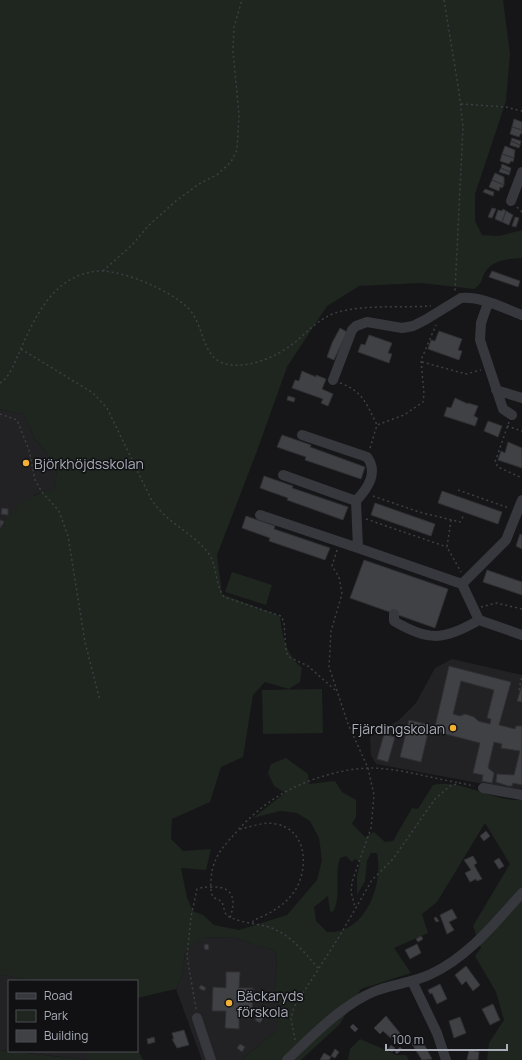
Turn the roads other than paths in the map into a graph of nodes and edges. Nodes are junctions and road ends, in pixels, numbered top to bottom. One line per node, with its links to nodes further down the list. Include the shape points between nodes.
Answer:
1 (522, 172): 2 (street)
2 (511, 201)
3 (488, 303): 4 (street); 5 (street, via 467,298 451,303 425,320 402,328 367,322 356,326 352,330); 6 (street, via 481,323 480,340)
4 (522, 315)
5 (333, 380)
6 (496, 390): 7 (street); 8 (street, via 503,409)
7 (522, 398)
8 (512, 414)
9 (302, 435): 12 (street, via 367,457 372,469 369,487)
10 (283, 475): 12 (street)
11 (522, 500): 15 (street, via 506,540)
12 (356, 501): 14 (street)
13 (260, 515): 14 (street)
14 (358, 548): 15 (street)
15 (464, 583): 17 (street)
16 (394, 614): 17 (street, via 394,621 410,630 436,638 461,631)
17 (479, 620): 18 (street)
18 (522, 635)
19 (483, 788): 20 (street)
20 (522, 795)
21 (522, 893): 22 (street, via 480,940 458,958 431,974)
22 (412, 980): 25 (street, via 373,992 349,1005); 26 (street, via 437,1033)
23 (197, 1018): 24 (street)
24 (211, 1060)
25 (287, 1060)
26 (446, 1060)

